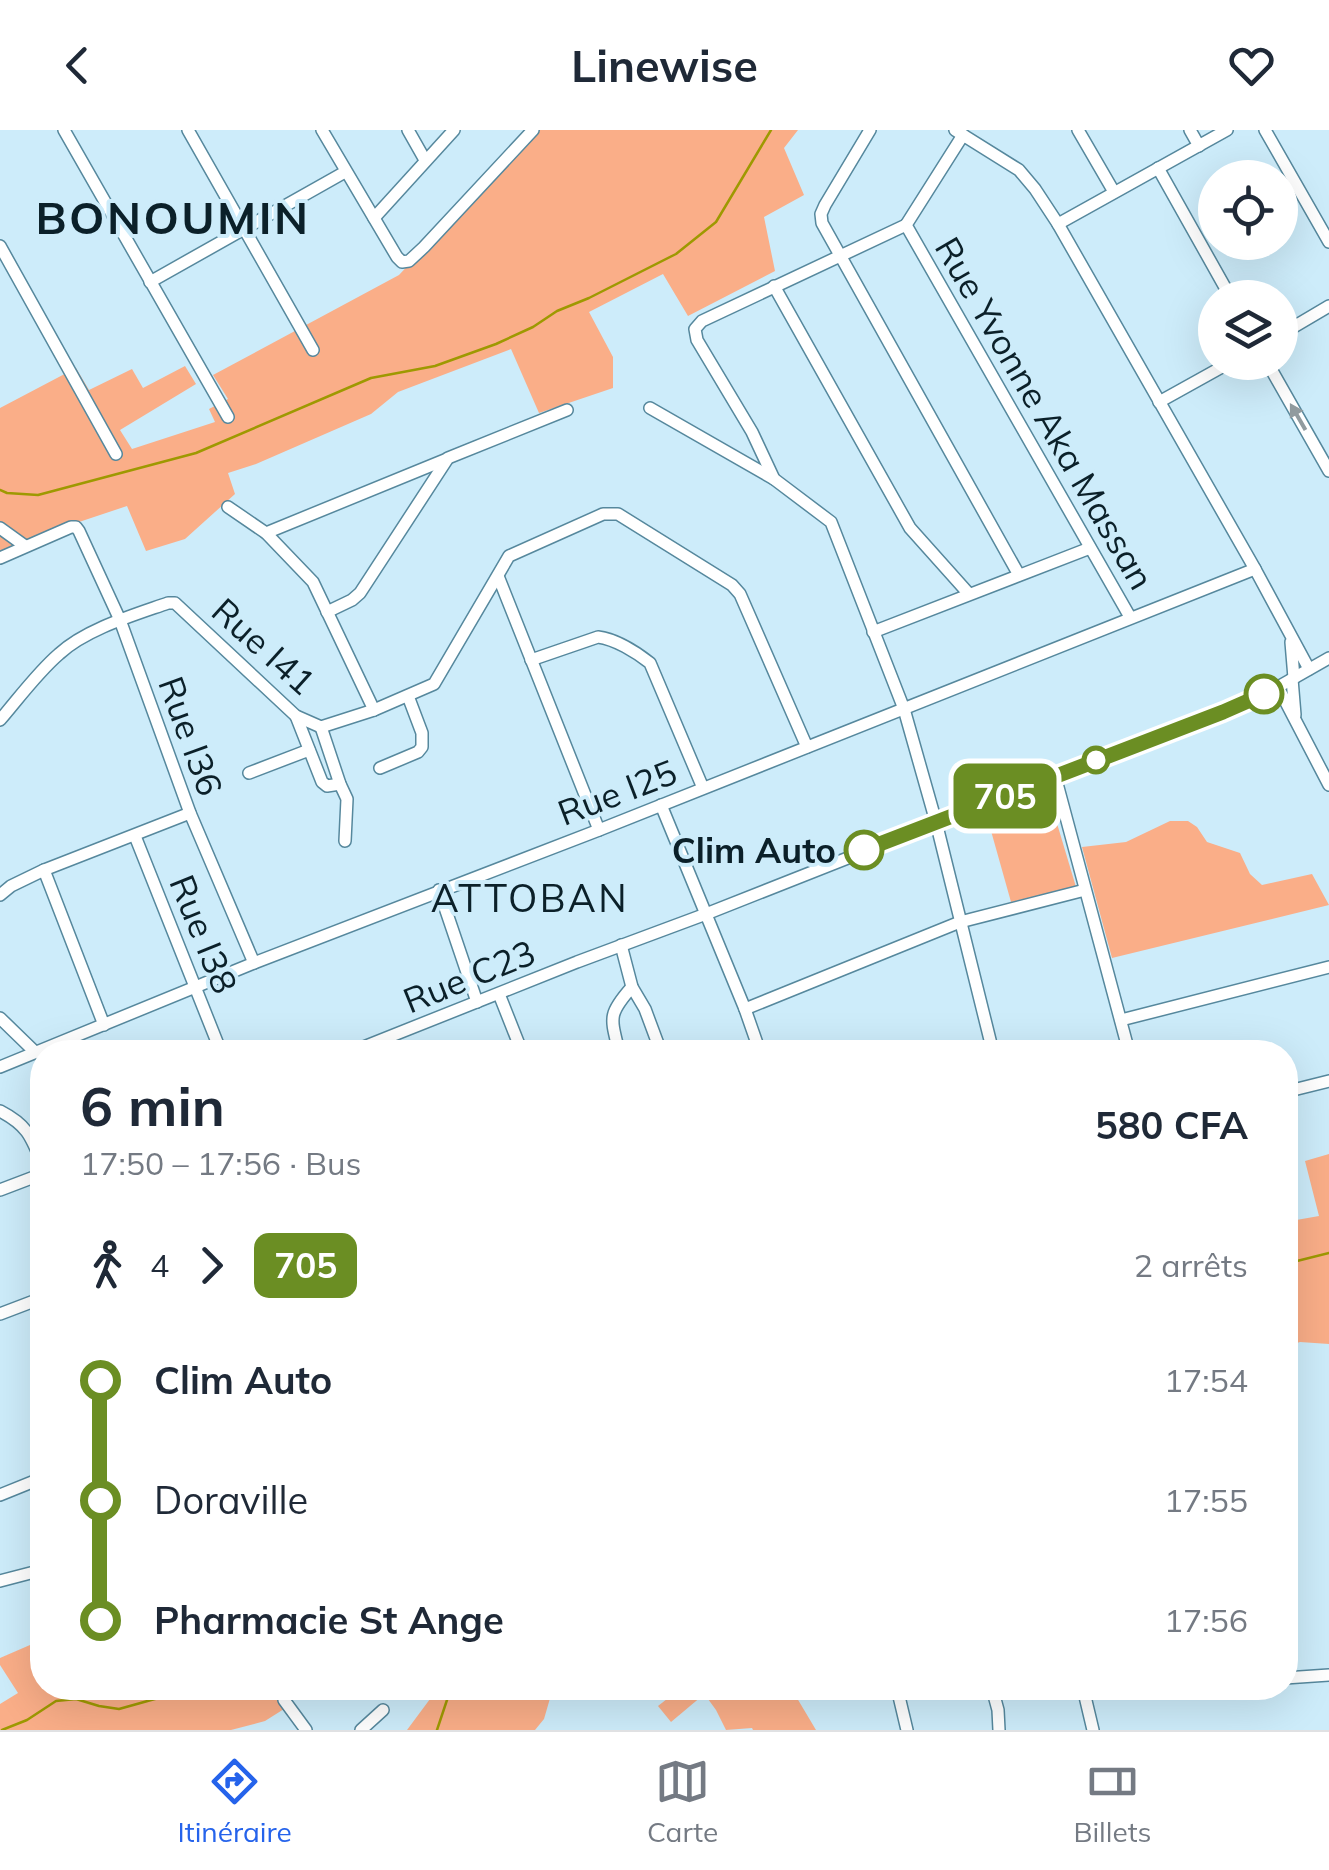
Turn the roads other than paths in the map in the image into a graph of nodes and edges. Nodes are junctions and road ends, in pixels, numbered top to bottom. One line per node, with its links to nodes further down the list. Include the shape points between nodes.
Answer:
1 (64, 130): 28 (street)
2 (188, 130): 23 (street)
3 (322, 130): 18 (street)
4 (408, 130): 16 (street)
5 (454, 130): 16 (street)
6 (533, 130): 20 (street, via 409,260 402,262)
7 (870, 130): 26 (street, via 821,214)
8 (987, 130): 14 (street)
9 (1078, 130): 19 (street)
10 (1190, 130): 15 (street)
11 (1227, 130): 15 (street)
12 (1266, 130): 24 (street)
13 (959, 132): 14 (street); 22 (street, Rue Yvonne Aka Massan)
14 (979, 144): 21 (street, via 1019,170)
15 (1199, 146): 17 (street)
16 (425, 160): 20 (street)
17 (1158, 168): 19 (street); 27 (street)
18 (346, 172): 20 (street); 23 (street)
19 (1114, 192): 21 (street)
20 (374, 218)
21 (1058, 224): 35 (street)
22 (906, 226): 26 (street); 47 (street, Rue Yvonne Aka Massan)
23 (244, 229): 28 (street); 32 (street)
24 (1329, 242)
25 (0, 246): 39 (street)
26 (840, 257): 29 (street); 50 (street)
27 (1220, 280)
28 (150, 282): 38 (street)
29 (774, 286): 42 (street, via 694,329); 52 (street, via 910,528)
30 (1329, 306): 31 (street)
31 (1298, 324)
32 (313, 350)
33 (1199, 380): 35 (street)
34 (1277, 380): 41 (street, one-way to 34)
35 (1159, 402): 49 (street)
36 (650, 408): 42 (street)
37 (567, 410): 40 (street)
38 (228, 416)
39 (116, 454)
40 (448, 458): 45 (street); 53 (street, via 360,593)
41 (1329, 472)
42 (774, 479): 56 (street, via 831,522)
43 (228, 507): 45 (street)
44 (0, 528): 46 (street)
45 (266, 533): 53 (street, via 313,582)
46 (25, 546): 48 (street); 55 (street, Rue I36, via 76,527)
47 (1090, 548): 50 (street); 54 (street, Rue Yvonne Aka Massan)
48 (0, 558)
49 (1255, 569): 54 (street, Rue I25); 57 (street)
50 (1019, 575): 52 (street)
51 (498, 576): 59 (street); 63 (street, Rue I41, via 434,684); 70 (street, Rue I41, via 509,556 603,514 618,514 740,594)
52 (969, 594): 56 (street)
53 (327, 612): 65 (street)
54 (1130, 617): 64 (street, Rue I25)
55 (120, 620): 66 (street, Rue I41, via 175,603); 67 (street, Rue I41, via 60,652); 79 (street, Rue I36)
56 (874, 632): 64 (street)
57 (1290, 634): 60 (street); 61 (street)
58 (1329, 658): 60 (street, Rue C23)
59 (531, 660): 77 (street, via 598,636 644,658); 81 (street)
60 (1308, 669): 61 (street, Rue C23)
61 (1293, 678): 62 (street, Rue C23); 68 (street)
62 (1278, 687): 68 (street); 74 (street, Rue C23)
63 (408, 696): 65 (street, Rue I41); 72 (street, via 422,747)
64 (904, 709): 70 (street, Rue I25); 80 (street)
65 (374, 710): 69 (street, Rue I41)
66 (296, 716): 69 (street, Rue I41); 71 (street)
67 (0, 720)
68 (1296, 721): 76 (street)
69 (321, 727): 75 (street)
70 (807, 747): 77 (street, Rue I25)
71 (309, 750): 73 (street); 75 (street, via 322,782)
72 (380, 768)
73 (249, 774)
74 (1056, 776): 80 (street, Rue C23); 86 (street)
75 (340, 784): 83 (street, via 347,799)
76 (1329, 784)
77 (703, 788): 78 (street, Rue I25)
78 (661, 805): 81 (street, Rue I25); 88 (street)
79 (190, 813): 82 (street); 91 (street, Rue I36)
80 (936, 822): 88 (street, Rue C23); 89 (street)
81 (599, 830): 85 (street, Rue I25)
82 (134, 836): 84 (street); 93 (street, Rue I38)
83 (345, 840)
84 (44, 870): 87 (street); 100 (street)
85 (439, 890): 91 (street, Rue I25); 96 (street)
86 (1085, 890): 89 (street); 99 (street)
87 (0, 895)
88 (706, 914): 90 (street, Rue C23); 97 (street)
89 (960, 922): 97 (street); 108 (street)
90 (621, 946): 94 (street); 95 (street, Rue C23)
91 (254, 963): 93 (street, Rue I25)
92 (1329, 967): 99 (street)
93 (195, 986): 100 (street, Rue I25); 102 (street, Rue I38)
94 (632, 988): 105 (street, via 614,1010); 106 (street)
95 (499, 994): 96 (street, Rue C23); 104 (street)
96 (477, 1002): 103 (street, Rue C23)
97 (745, 1009): 107 (street)
98 (0, 1018): 110 (street)
99 (1121, 1020): 109 (street)
100 (104, 1025): 101 (street, Rue I25)
101 (66, 1040)
102 (216, 1040)
103 (381, 1040)
104 (517, 1040)
105 (616, 1040)
106 (657, 1040)
107 (756, 1040)
108 (990, 1040)
109 (1127, 1040)
110 (30, 1047)
111 (30, 1054): 112 (street, Rue I25)
112 (0, 1067)
113 (1329, 1081): 114 (street)
114 (1298, 1089)
115 (0, 1111): 116 (street)
116 (30, 1134)
117 (30, 1179): 118 (street)
118 (0, 1190)
119 (30, 1303): 120 (street)
120 (0, 1314)
121 (30, 1483): 122 (street)
122 (0, 1494)
123 (30, 1573): 124 (street)
124 (0, 1581)
125 (1329, 1675): 126 (street)
126 (1298, 1677)
127 (284, 1700): 132 (street)
128 (900, 1700): 134 (street)
129 (995, 1700): 135 (street)
130 (1086, 1700): 136 (street)
131 (383, 1710): 133 (street)
132 (306, 1730)
133 (362, 1730)
134 (908, 1730)
135 (999, 1730)
136 (1093, 1730)

